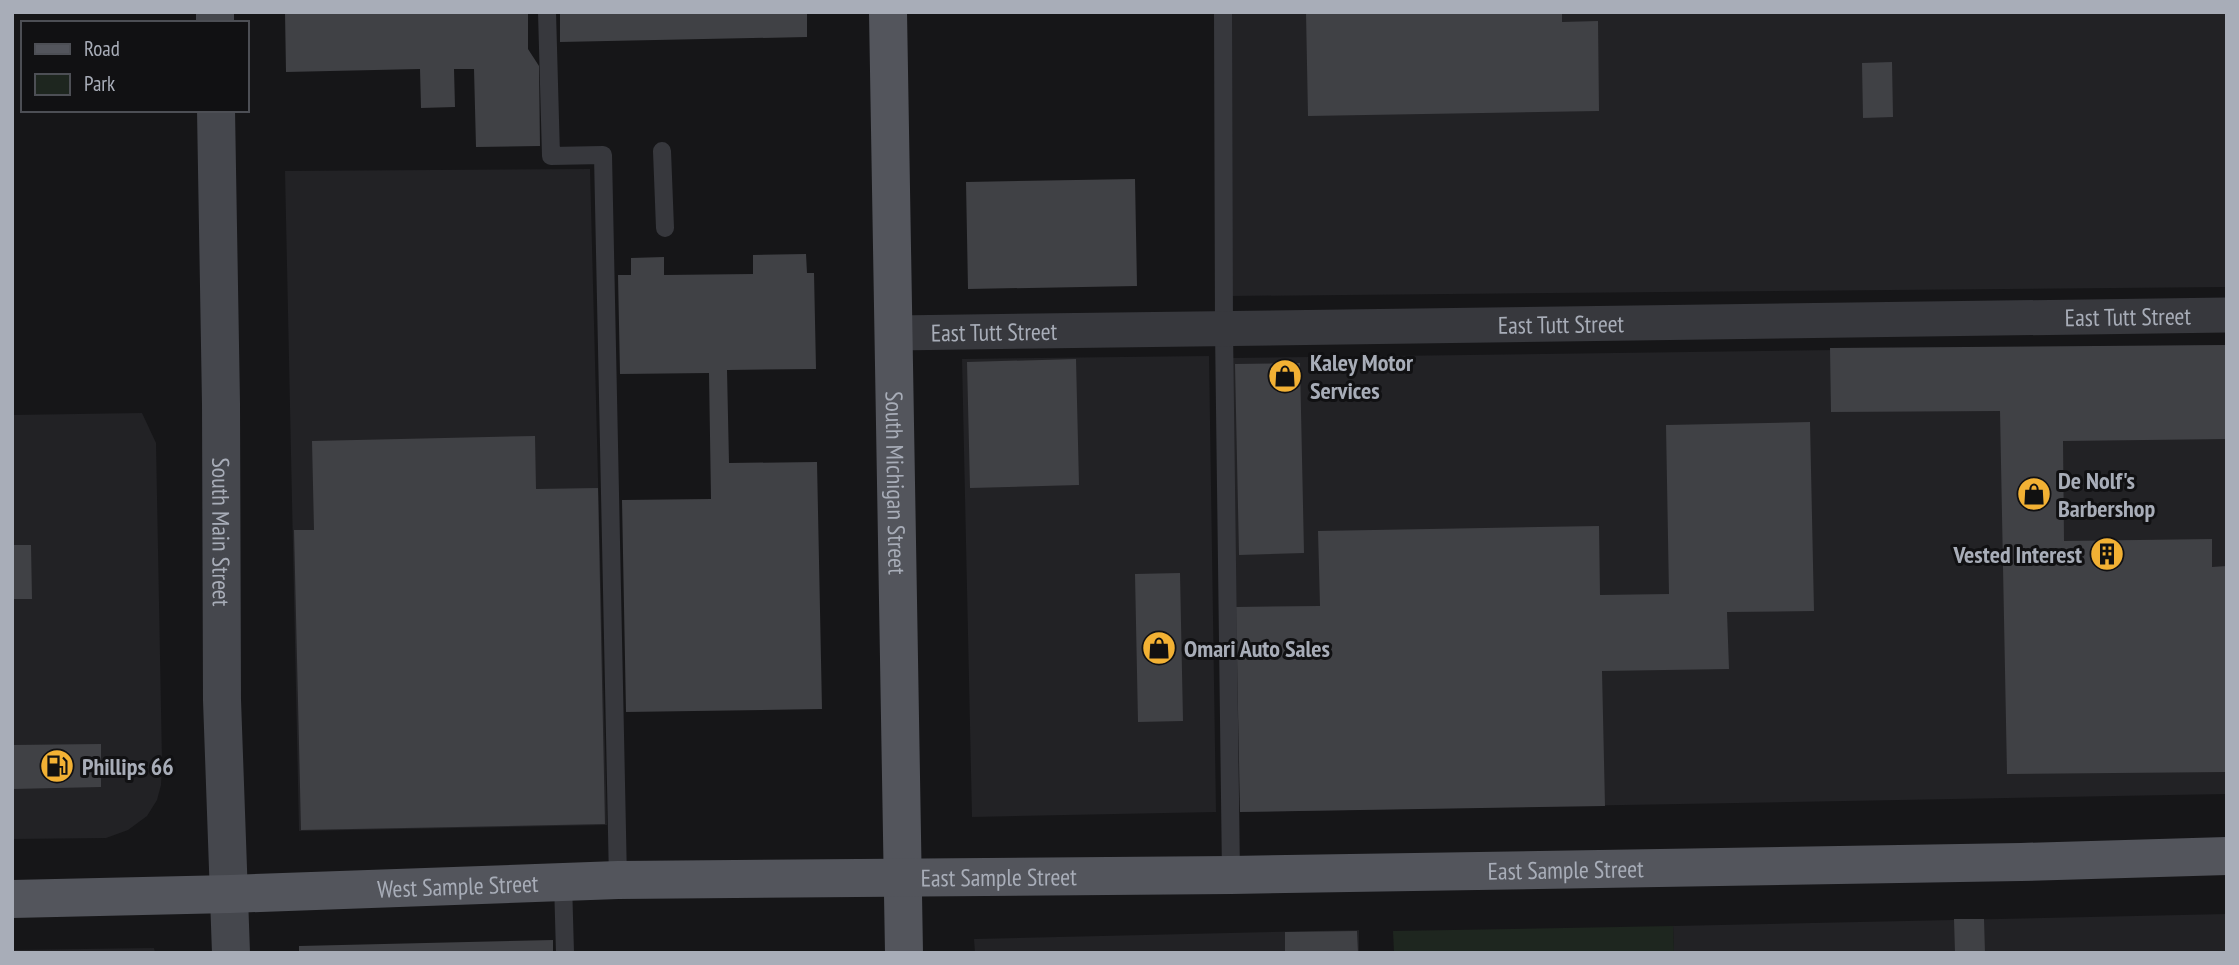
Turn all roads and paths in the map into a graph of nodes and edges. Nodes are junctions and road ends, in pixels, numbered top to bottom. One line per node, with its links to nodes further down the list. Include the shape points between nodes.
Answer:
1 (547, 12): 13 (lane, via 551,156 603,155)
2 (888, 12): 9 (main road, South Michigan Street)
3 (1223, 12): 8 (lane)
4 (216, 112): 15 (main road, South Main Street, via 222,700)
5 (662, 151): 6 (lane)
6 (664, 228)
7 (2227, 315): 8 (street, East Tutt Street)
8 (1224, 330): 9 (street, East Tutt Street); 11 (lane)
9 (894, 333): 12 (main road, South Michigan Street)
10 (2227, 856): 11 (main road, East Sample Street)
11 (1231, 875): 12 (main road, East Sample Street)
12 (903, 877): 13 (main road, West Sample Street); 19 (main road, South Michigan Street)
13 (618, 880): 14 (main road, West Sample Street)
14 (563, 881): 15 (main road, West Sample Street); 18 (lane)
15 (230, 894): 16 (main road, West Sample Street); 17 (main road, South Main Street)
16 (12, 899)
17 (231, 953)
18 (565, 953)
19 (904, 953)

